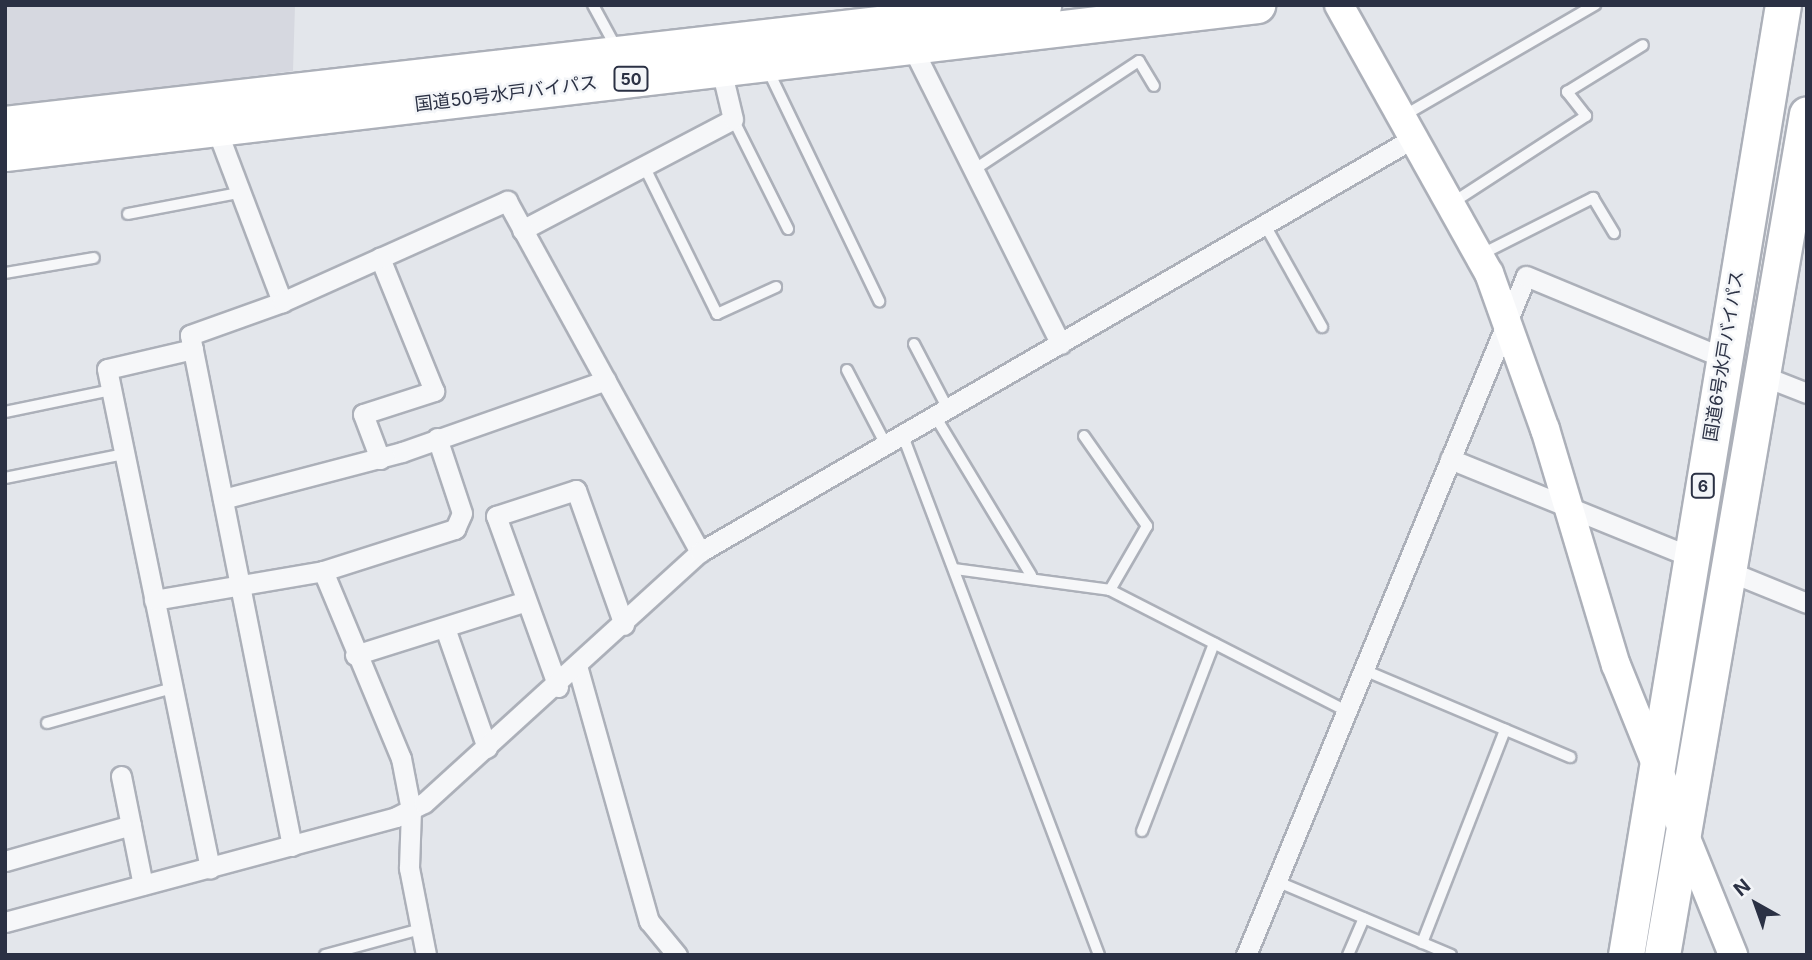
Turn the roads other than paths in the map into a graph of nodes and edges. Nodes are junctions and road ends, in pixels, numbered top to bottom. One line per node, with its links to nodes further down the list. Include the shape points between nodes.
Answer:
1 (593, 5): 9 (lane)
2 (1043, 5): 7 (highway, 国道50号水戸バイパス / 50)
3 (1257, 5): 7 (highway, 国道50号水戸バイパス / 50)
4 (1339, 5): 17 (street)
5 (1595, 5): 17 (lane)
6 (1783, 5): 40 (highway, 国道6号水戸バイパス / 6)
7 (907, 26): 9 (highway, 国道50号水戸バイパス / 50); 10 (highway, 国道50号水戸バイパス / 50); 20 (street)
8 (1643, 46): 22 (lane, via 1567,92 1586,116)
9 (620, 55): 14 (highway, 国道50号水戸バイパス / 50)
10 (766, 64): 11 (highway, 国道50号水戸バイパス / 50); 33 (lane, via 770,87)
11 (721, 69): 14 (highway, 国道50号水戸バイパス / 50); 15 (street)
12 (1154, 86): 20 (lane, via 1139,61)
13 (1807, 114): 42 (highway, 6)
14 (213, 115): 16 (highway, 国道50号水戸バイパス / 50); 18 (highway, 国道50号水戸バイパス / 50); 21 (street)
15 (733, 119): 19 (street); 25 (lane)
16 (5, 124)
17 (1406, 128): 22 (street); 24 (street)
18 (5, 153)
19 (644, 166): 26 (street); 32 (lane, via 718,314)
20 (972, 171): 38 (street)
21 (238, 193): 23 (lane); 34 (street)
22 (1450, 204): 28 (street)
23 (128, 214)
24 (1265, 225): 36 (lane); 38 (street)
25 (788, 229)
26 (522, 230): 30 (street, via 507,201); 43 (street)
27 (1614, 233): 28 (lane, via 1593,198)
28 (1480, 255): 35 (street)
29 (94, 258): 31 (lane)
30 (380, 258): 34 (street); 52 (street, via 434,391 363,414)
31 (5, 273)
32 (776, 287)
33 (879, 301)
34 (282, 302): 39 (street, via 190,335)
35 (1507, 319): 40 (street, via 1527,276); 53 (street); 56 (street)
36 (1322, 327)
37 (914, 344): 47 (lane)
38 (1061, 344): 47 (street)
39 (193, 349): 44 (street, via 107,369); 55 (street)
40 (1724, 358): 58 (highway, 国道6号水戸バイパス / 6)
41 (847, 370): 50 (lane)
42 (1761, 375): 45 (street); 61 (highway, 6)
43 (606, 380): 49 (street); 57 (street)
44 (111, 390): 46 (lane); 51 (street)
45 (1807, 393)
46 (5, 412)
47 (942, 412): 50 (street); 62 (lane)
48 (1084, 436): 64 (lane, via 1147,526)
49 (437, 438): 52 (street); 60 (street, via 462,513 455,529)
50 (894, 441): 57 (street); 59 (lane)
51 (124, 454): 54 (lane); 65 (street)
52 (380, 459): 55 (street)
53 (1450, 459): 56 (street); 73 (street)
54 (5, 478)
55 (223, 499): 63 (street)
56 (1569, 508): 58 (street); 81 (street)
57 (700, 552): 68 (street)
58 (1691, 556): 81 (highway, 国道6号水戸バイパス / 6)
59 (955, 569): 62 (lane); 100 (lane)
60 (324, 570): 63 (street); 71 (street)
61 (1728, 571): 67 (street); 86 (highway, 6)
62 (1031, 575): 64 (lane)
63 (239, 584): 65 (street); 87 (street)
64 (1110, 590): 70 (lane)
65 (154, 600): 75 (street)
66 (523, 602): 68 (street, via 496,516 576,490); 69 (street); 74 (street)
67 (1807, 604)
68 (624, 625): 72 (street)
69 (445, 628): 71 (street); 79 (street)
70 (1214, 643): 76 (lane); 85 (lane)
71 (355, 655): 83 (street, via 401,758)
72 (578, 668): 74 (street); 99 (street, via 649,921)
73 (1364, 670): 76 (street); 78 (lane)
74 (558, 687): 79 (street)
75 (172, 688): 77 (lane); 89 (street)
76 (1346, 711): 90 (street)
77 (47, 723)
78 (1505, 730): 80 (lane); 95 (lane)
79 (487, 748): 83 (street)
80 (1570, 757)
81 (1656, 768): 86 (street); 103 (highway, 国道6号水戸バイパス / 6)
82 (121, 776): 84 (street)
83 (411, 810): 87 (street); 94 (street, via 409,868)
84 (131, 825): 88 (street); 91 (street)
85 (1142, 831)
86 (1685, 838): 104 (highway, 6); 105 (street)
87 (292, 846): 89 (street)
88 (5, 861)
89 (210, 868): 91 (street)
90 (1276, 881): 92 (lane); 101 (street)
91 (143, 885): 93 (street)
92 (1364, 918): 95 (lane); 102 (lane)
93 (5, 922)
94 (422, 929): 97 (lane); 98 (street)
95 (1422, 943): 96 (lane)
96 (1444, 953)
97 (325, 955)
98 (426, 955)
99 (677, 955)
100 (1099, 955)
101 (1246, 955)
102 (1348, 955)
103 (1626, 955)
104 (1662, 955)
105 (1733, 955)

